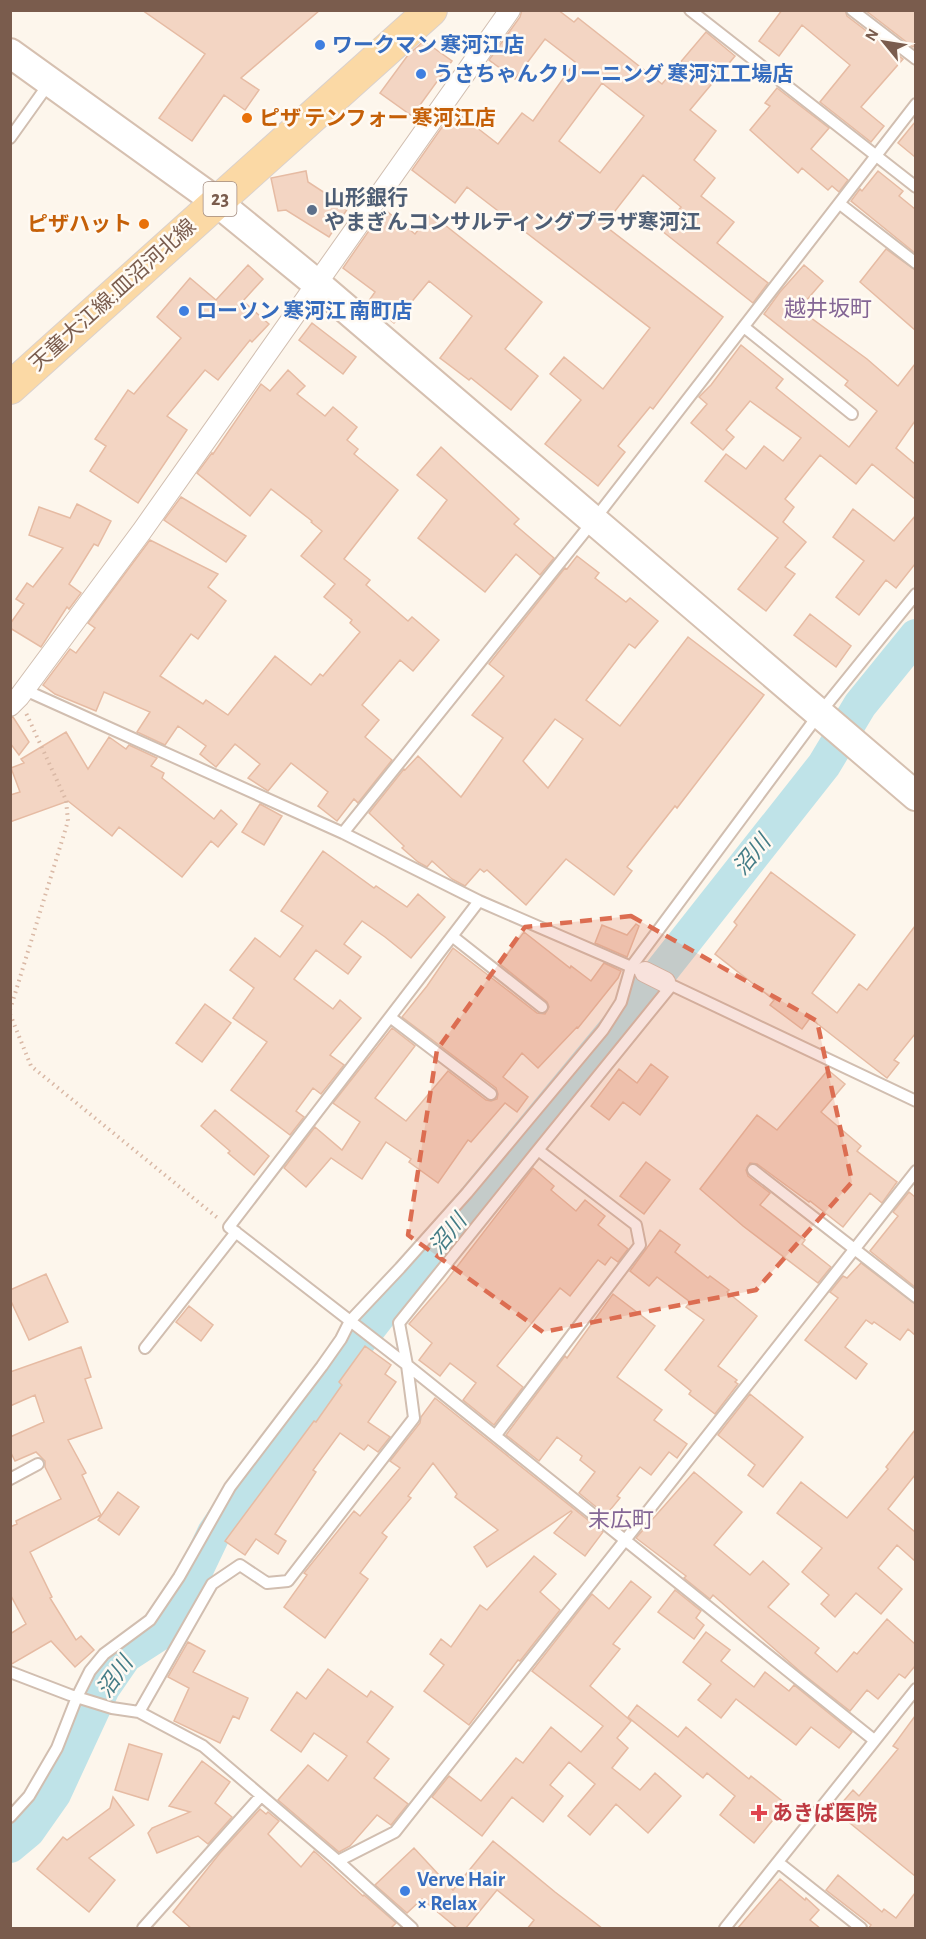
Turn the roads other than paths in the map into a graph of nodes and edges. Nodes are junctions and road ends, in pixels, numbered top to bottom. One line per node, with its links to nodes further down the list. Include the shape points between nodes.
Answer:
1 (431, 10): 12 (main road, 天童大江線;皿沼河北線 / 23)
2 (510, 10): 15 (street)
3 (690, 10): 10 (lane)
4 (852, 10): 6 (lane)
5 (10, 53): 7 (street)
6 (915, 59)
7 (50, 81): 9 (lane); 12 (street)
8 (915, 104): 10 (lane)
9 (10, 138)
10 (876, 157): 11 (lane); 13 (lane)
11 (915, 187)
12 (217, 202): 15 (street); 17 (main road, 天童大江線;皿沼河北線 / 23)
13 (840, 204): 14 (lane); 16 (lane)
14 (915, 263)
15 (316, 283): 19 (street); 21 (street, via 142,531)
16 (744, 327): 18 (lane); 19 (lane)
17 (10, 388)
18 (852, 414)
19 (594, 520): 22 (street); 24 (lane)
20 (915, 594): 22 (lane)
21 (18, 698): 24 (lane)
22 (819, 714): 23 (street); 27 (lane)
23 (915, 796)
24 (343, 833): 25 (lane)
25 (479, 901): 26 (lane); 27 (lane)
26 (452, 936): 29 (lane); 30 (lane)
27 (638, 970): 28 (street); 39 (lane, via 603,1030 467,1193)
28 (668, 984): 32 (lane); 33 (lane)
29 (542, 1007)
30 (390, 1017): 31 (lane); 36 (lane)
31 (491, 1094)
32 (915, 1101)
33 (538, 1150): 41 (lane, via 399,1323); 42 (lane, via 636,1225 640,1245)
34 (753, 1170): 37 (lane)
35 (915, 1171): 37 (lane)
36 (232, 1230): 39 (lane); 40 (lane)
37 (854, 1249): 38 (lane); 45 (lane)
38 (915, 1297)
39 (350, 1321): 41 (lane); 48 (lane, via 322,1366 230,1487 150,1620 104,1654)
40 (145, 1348)
41 (407, 1365): 42 (lane); 49 (lane, via 414,1418 288,1581 267,1583 240,1565 212,1584)
42 (496, 1435): 45 (lane)
43 (38, 1464): 44 (lane)
44 (12, 1474)
45 (626, 1539): 50 (lane); 53 (lane, via 395,1832)
46 (10, 1672): 48 (lane)
47 (915, 1689): 50 (lane)
48 (73, 1696): 49 (lane); 52 (lane, via 57,1748 29,1796)
49 (139, 1712): 51 (lane, via 203,1746)
50 (874, 1740): 54 (lane)
51 (261, 1796): 53 (lane); 55 (lane)
52 (10, 1817)
53 (338, 1861): 56 (lane)
54 (779, 1863): 57 (lane); 58 (lane)
55 (143, 1929)
56 (412, 1929)
57 (725, 1929)
58 (861, 1929)

